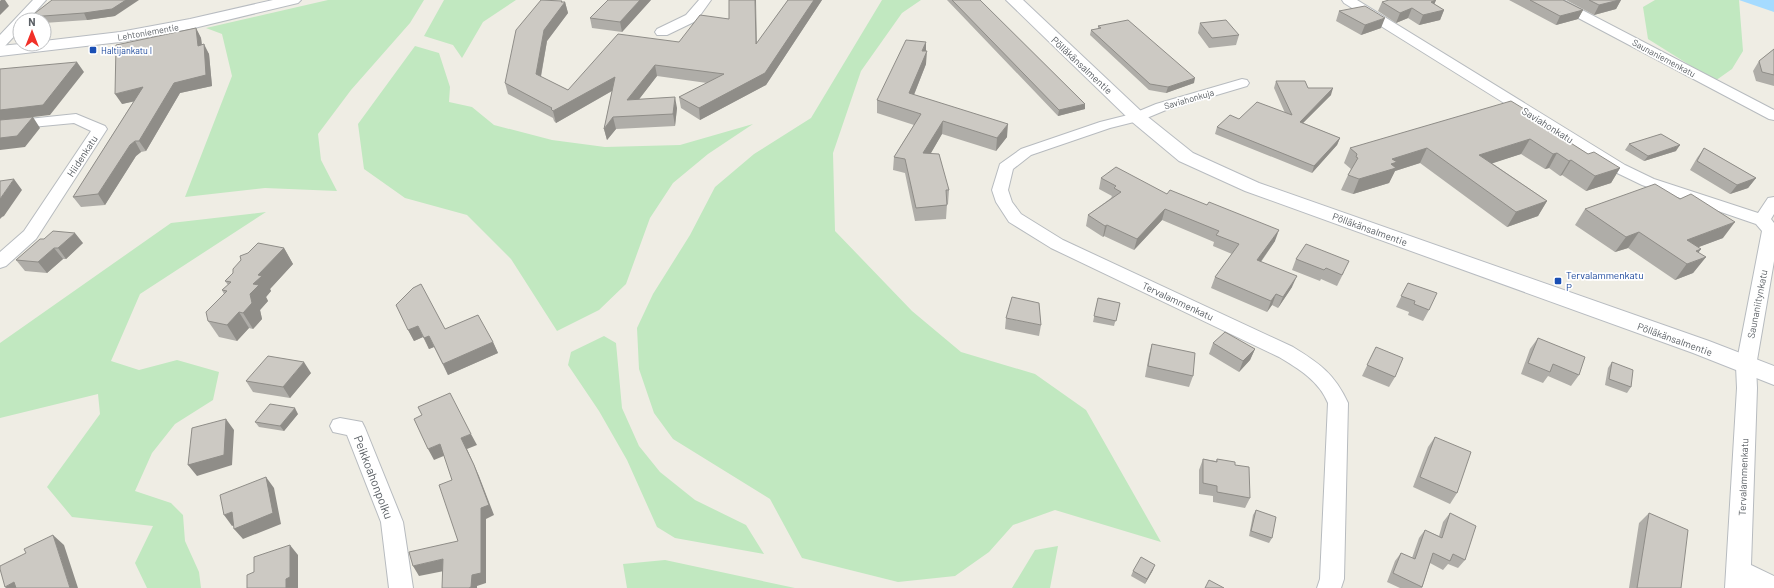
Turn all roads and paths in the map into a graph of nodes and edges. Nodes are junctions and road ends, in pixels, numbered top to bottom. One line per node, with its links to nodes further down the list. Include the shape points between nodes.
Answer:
1 (40, 0): 7 (street)
2 (293, 0): 11 (street, Lehtoniementie, via 120,37)
3 (705, 0): 9 (street, via 691,18)
4 (1014, 0): 14 (street, Pölläkänsalmentie)
5 (1348, 0): 17 (street, Saviahonkatu, via 1619,168 1648,182)
6 (1554, 0): 13 (street, Saunaniemenkatu)
7 (29, 12)
8 (12, 30): 10 (street)
9 (662, 32)
10 (0, 43)
11 (0, 51)
12 (1242, 84): 14 (street, Saviahonkuja, via 1161,107)
13 (1774, 116)
14 (1137, 117): 19 (street, Pölläkänsalmentie, via 1186,157 1252,187 1700,347); 24 (street, Tervalammenkatu, via 1026,152 1006,167 1000,190 1004,202 1015,218 1057,244 1286,352 1308,365 1334,391 1338,403 1332,580)
15 (0, 126): 18 (street, Hiidenkatu, via 76,118 100,129 30,235)
16 (1774, 202): 17 (street)
17 (1762, 220): 19 (street, Saunaniitynkatu, via 1771,230)
18 (0, 262)
19 (1746, 366): 20 (street, Pölläkänsalmentie); 22 (street, Tervalammenkatu)
20 (1774, 376)
21 (340, 426): 23 (street, Peikkoahonpolku, via 355,428 392,522)
22 (1738, 580): 25 (street)
23 (401, 588)
24 (1329, 588)
25 (1774, 588)

